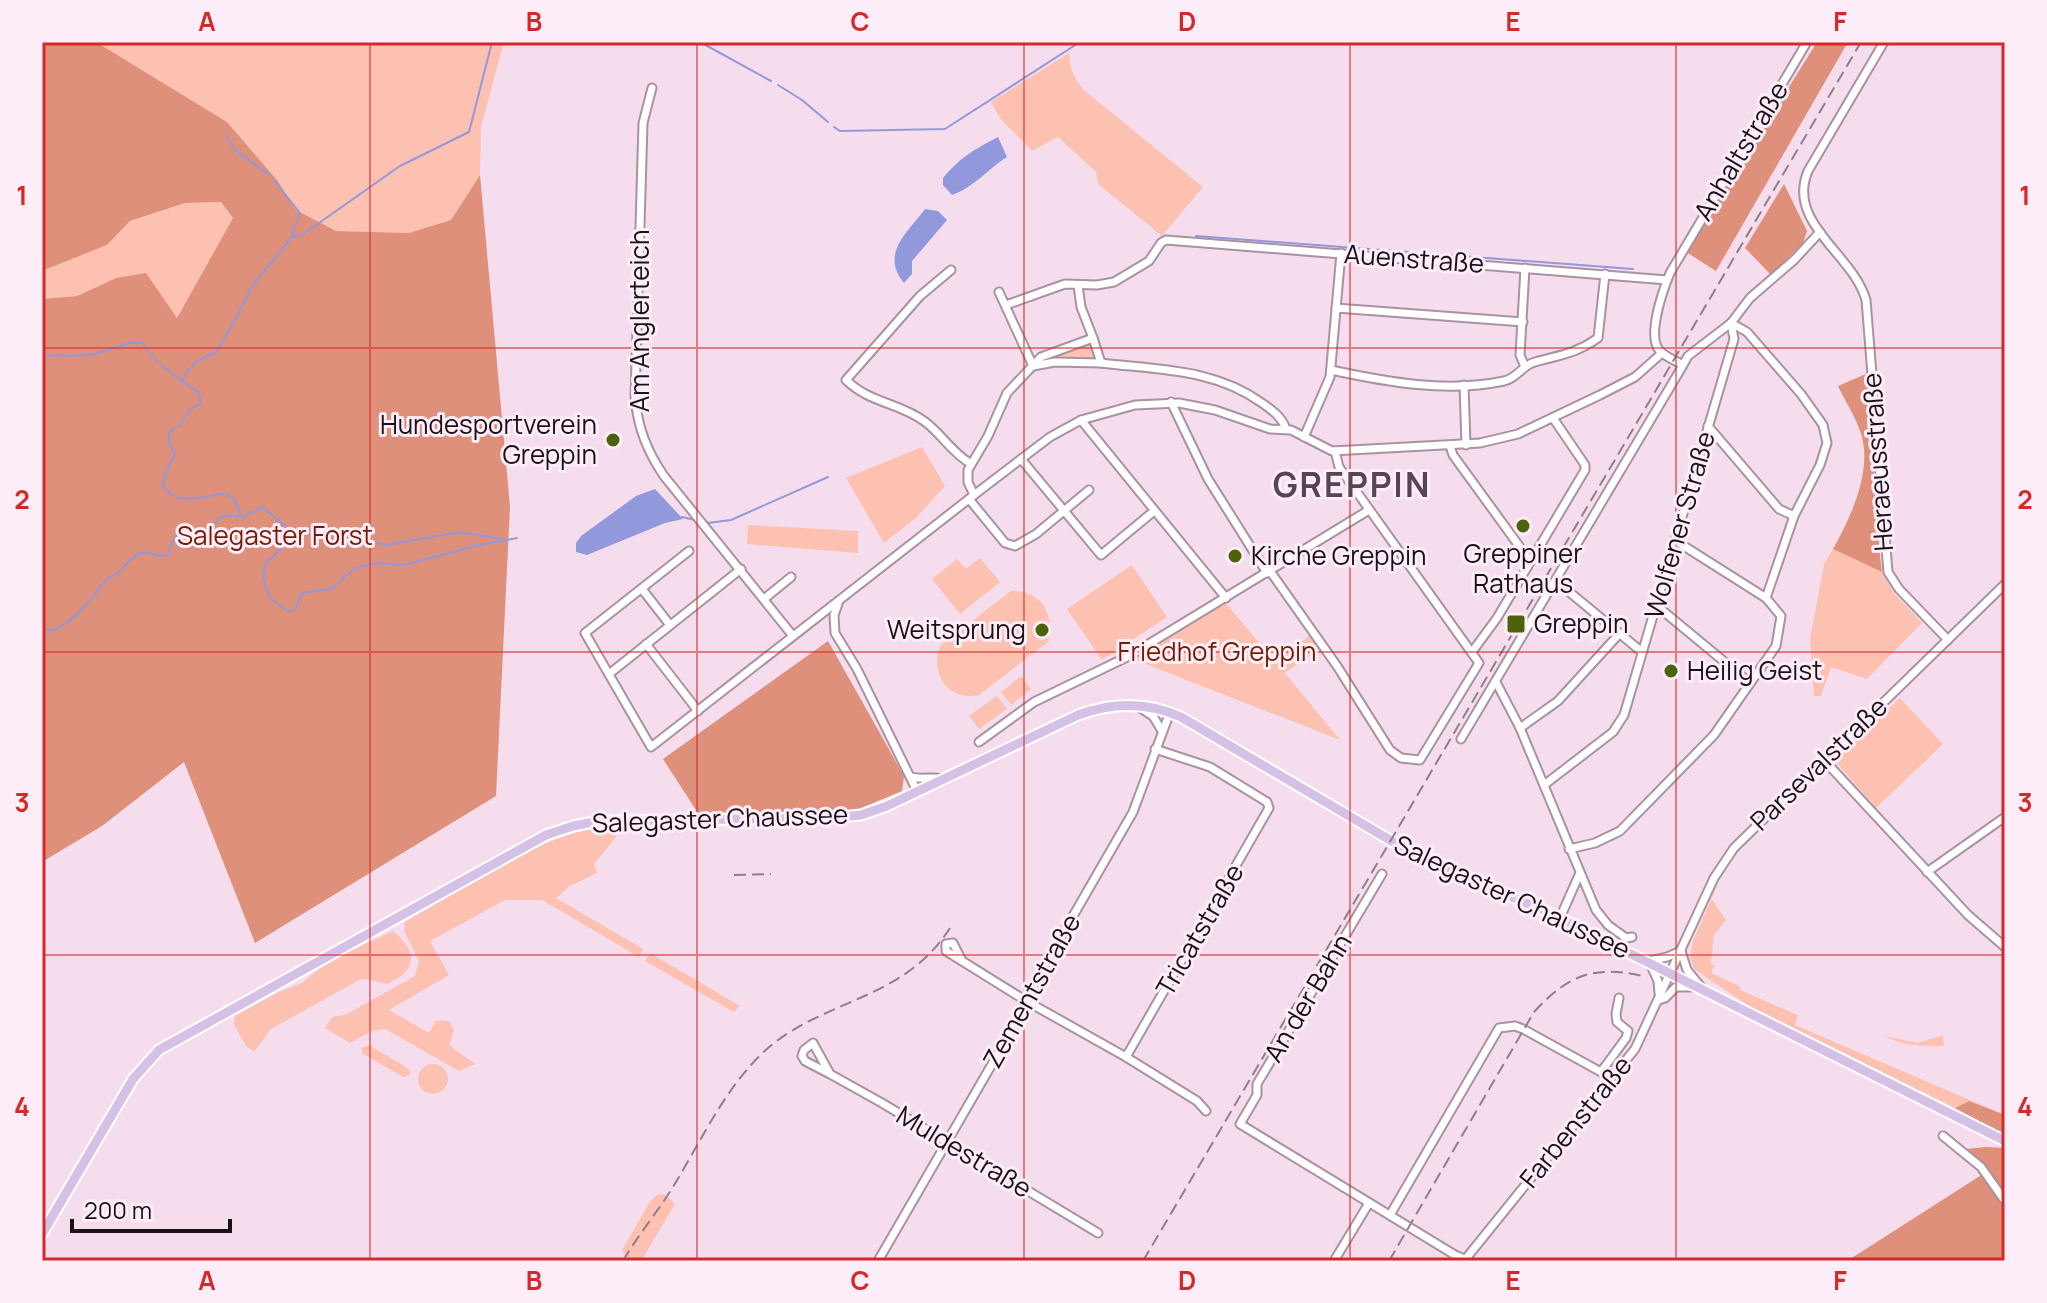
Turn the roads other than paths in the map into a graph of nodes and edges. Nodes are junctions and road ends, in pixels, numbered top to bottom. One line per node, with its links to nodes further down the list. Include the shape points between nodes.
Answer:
1 (1807, 42): 9 (street, Anhaltstraße)
2 (1884, 42): 4 (street, Heraeusstraße, via 1805,178 1803,201)
3 (652, 88): 44 (street, Am Anglerteich, via 643,123 638,420 664,476)
4 (1820, 232): 15 (street); 60 (street, Heraeusstraße, via 1856,276 1867,308 1886,567 1895,585)
5 (1341, 253): 6 (street, Auenstraße); 10 (street, Auenstraße, via 1168,240 1149,261 1114,282); 13 (street)
6 (1525, 268): 8 (street, Auenstraße); 14 (street)
7 (951, 270): 34 (street, via 920,296 846,380 865,396 925,421)
8 (1605, 274): 9 (street, Auenstraße); 21 (street, via 1598,338 1570,355)
9 (1667, 280): 17 (street, Anhaltstraße, via 1655,336)
10 (1078, 285): 12 (street, via 1065,284); 16 (street)
11 (999, 292): 12 (street)
12 (1006, 305): 20 (street)
13 (1336, 308): 14 (street); 22 (street)
14 (1523, 322): 21 (street, via 1520,355)
15 (1731, 323): 19 (street); 27 (street, Wolfener Straße, via 1734,339); 40 (street, via 1747,332 1823,425 1827,443 1820,465)
16 (1093, 338): 18 (street); 20 (street, via 1041,357)
17 (1662, 353): 19 (street); 25 (street, via 1635,377)
18 (1101, 363): 20 (street); 28 (street, via 1167,368 1215,379 1257,399)
19 (1681, 364): 47 (street)
20 (1033, 366): 34 (street, via 1007,393)
21 (1525, 367): 23 (street, via 1505,381)
22 (1331, 370): 23 (street, via 1407,384); 29 (street)
23 (1464, 385): 30 (street)
24 (1171, 402): 26 (street, via 1135,405); 28 (street); 45 (street, via 1208,479)
25 (1553, 418): 30 (street, via 1508,437); 43 (street, via 1585,470)
26 (1081, 420): 33 (street); 39 (street)
27 (1708, 426): 40 (street, via 1779,509); 41 (street, Wolfener Straße)
28 (1286, 429): 29 (street)
29 (1304, 437): 32 (street)
30 (1466, 445): 31 (street)
31 (1450, 446): 32 (street); 43 (street)
32 (1335, 451): 37 (street, via 1339,467)
33 (1021, 459): 36 (street); 38 (street)
34 (970, 463): 36 (street)
35 (1089, 490): 38 (street)
36 (971, 497): 38 (street, via 1011,546 1029,539); 53 (street)
37 (1369, 510): 45 (street); 62 (street)
38 (1064, 511): 39 (street, via 1101,555)
39 (1154, 511): 50 (street)
40 (1794, 516): 51 (street)
41 (1676, 541): 51 (street); 54 (street, Wolfener Straße)
42 (689, 551): 49 (street)
43 (1530, 561): 62 (street)
44 (741, 569): 52 (street, Am Anglerteich); 56 (street)
45 (1269, 572): 50 (street); 62 (street, via 1390,750 1401,758 1423,757 1479,663)
46 (791, 577): 52 (street)
47 (1556, 581): 58 (street); 65 (street)
48 (2005, 584): 60 (street, Parsevalstraße)
49 (642, 589): 56 (street); 64 (street, via 585,633)
50 (1226, 598): 73 (street, via 1129,656 1034,702)
51 (1766, 598): 66 (street, via 1781,616 1776,646)
52 (764, 599): 59 (street, Am Anglerteich)
53 (839, 603): 55 (street); 57 (street)
54 (1657, 606): 63 (street, Wolfener Straße); 66 (street)
55 (820, 615): 57 (street); 59 (street)
56 (670, 625): 61 (street)
57 (834, 629): 76 (street)
58 (1620, 633): 63 (street); 70 (street, via 1558,701)
59 (793, 636): 68 (street)
60 (1948, 640): 75 (street, Parsevalstraße)
61 (646, 644): 64 (street); 68 (street)
62 (1472, 652)
63 (1642, 652): 78 (street, Wolfener Straße, via 1624,715 1613,732)
64 (609, 674): 68 (street, via 651,747)
65 (1496, 682): 70 (street); 72 (street)
66 (1750, 683): 81 (street, via 1714,735 1625,826 1604,840)
67 (1138, 705): 69 (main road, Salegaster Chaussee); 71 (street); 77 (main road, Salegaster Chaussee, via 1085,713)
68 (698, 711)
69 (1170, 712): 71 (street, Zementstraße); 85 (main road, Salegaster Chaussee, via 1429,863)
70 (1520, 728): 78 (street)
71 (1162, 731): 74 (street, Zementstraße)
72 (1461, 739)
73 (979, 742)
74 (1155, 749): 95 (street, Zementstraße, via 1133,812); 96 (street, Tricatstraße, via 1210,767 1269,808)
75 (1824, 760): 82 (street); 88 (street, Parsevalstraße, via 1734,848 1714,878)
76 (911, 777): 77 (street); 79 (street)
77 (942, 779): 79 (main road, Salegaster Chaussee)
78 (1544, 785): 81 (street)
79 (917, 791): 106 (main road, Salegaster Chaussee, via 852,817 592,822 551,833 164,1046 133,1079)
80 (2005, 817): 82 (street)
81 (1569, 849): 84 (street)
82 (1927, 872): 87 (street)
83 (1382, 874): 103 (street, An der Bahn, via 1257,1084 1257,1095 1240,1124)
84 (1579, 875): 85 (street); 86 (street, via 1602,918 1626,938)
85 (1560, 918): 90 (main road, Salegaster Chaussee)
86 (1632, 937)
87 (2005, 947)
88 (1681, 951): 90 (street); 91 (street, Parsevalstraße); 92 (street)
89 (962, 961): 95 (street)
90 (1649, 961): 91 (main road, Salegaster Chaussee); 94 (street)
91 (1671, 972): 92 (main road, Salegaster Chaussee); 94 (street, Farbenstraße)
92 (1701, 987): 94 (street, via 1679,986); 100 (main road, Salegaster Chaussee)
93 (1619, 998): 104 (street, via 1617,1022 1628,1031 1601,1072 1523,1029 1499,1028)
94 (1659, 1000): 107 (street, Farbenstraße, via 1635,1049)
95 (1028, 1002): 96 (street); 101 (street, Zementstraße)
96 (1126, 1057): 98 (street)
97 (830, 1074): 101 (street, Muldestraße)
98 (1206, 1111)
99 (1943, 1136): 102 (street, via 1981,1167)
100 (2005, 1141)
101 (947, 1142): 105 (street, Muldestraße); 108 (street, Zementstraße)
102 (2005, 1201)
103 (1369, 1203): 104 (street); 109 (street)
104 (1390, 1215): 107 (street)
105 (1098, 1233)
106 (42, 1234)
107 (1466, 1260)
108 (878, 1261)
109 (1334, 1261)

